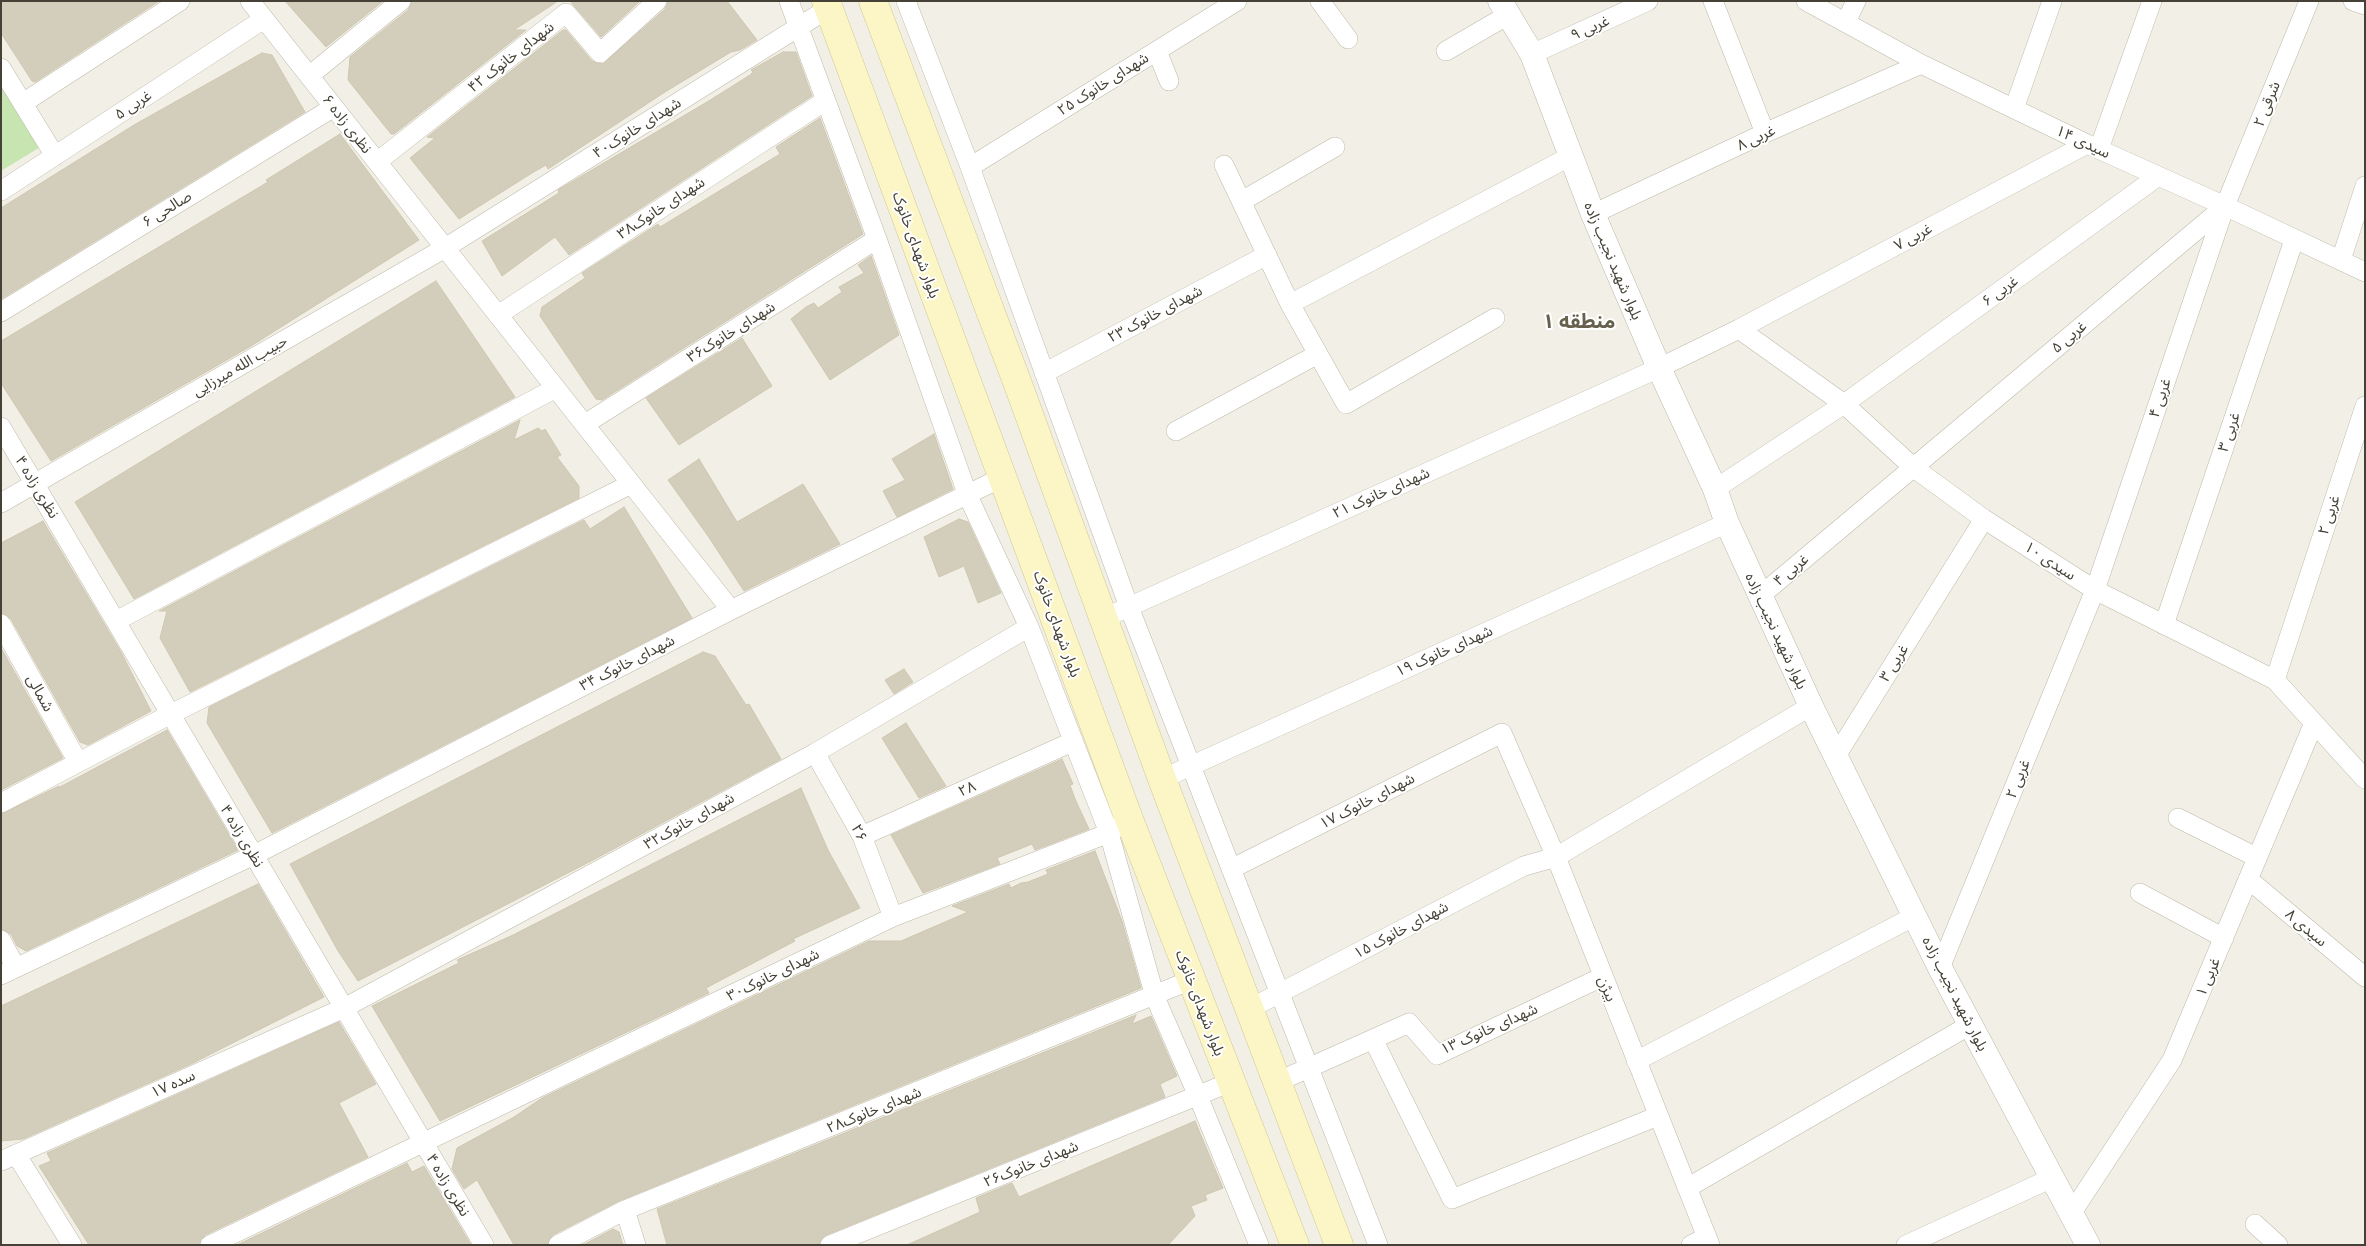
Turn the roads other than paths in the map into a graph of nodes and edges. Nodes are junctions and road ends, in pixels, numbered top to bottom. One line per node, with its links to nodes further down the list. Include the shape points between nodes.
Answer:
1 (180, 1): 35 (street)
2 (250, 1): 21 (street, نظری زاده ۶)
3 (400, 1): 32 (street)
4 (658, 1): 43 (street, شهدای خانوک ۴۲, via 600,52 566,13)
5 (788, 1): 23 (street)
6 (873, 1): 26 (main road)
7 (906, 1): 24 (street)
8 (1237, 1): 27 (street, شهدای خانوک ۲۵)
9 (1320, 1): 25 (street)
10 (1648, 1): 29 (street, غربی ۹)
11 (1713, 1): 38 (street)
12 (1806, 1): 22 (street, سیدی ۱۴)
13 (1856, 1): 22 (street)
14 (2052, 1): 37 (street)
15 (2152, 1): 40 (street)
16 (2309, 1): 50 (street, شرقی ۲)
17 (2352, 1): 19 (street)
18 (827, 5): 23 (street, شهدای خانوک۴۰); 75 (main road, بلوار شهدای خانوک)
19 (2365, 5)
20 (1504, 8): 28 (street); 29 (street, بلوار شهید نجیب زاده)
21 (264, 19): 32 (street, نظری زاده ۶); 41 (street, ۵ غربی)
22 (1846, 22): 30 (street, سیدی ۱۴)
23 (798, 27): 34 (street); 54 (street, شهدای خانوک۴۰)
24 (919, 35): 26 (street); 45 (street)
25 (1348, 39)
26 (889, 45): 59 (main road)
27 (1157, 51): 33 (street); 45 (street, شهدای خانوک ۲۵)
28 (1446, 51)
29 (1532, 54): 42 (street, بلوار شهید نجیب زاده)
30 (1921, 64): 37 (street, سیدی ۱۴); 38 (street, غربی ۸)
31 (1, 68): 35 (street)
32 (309, 76): 36 (street, نظری زاده ۶)
33 (1169, 81)
34 (824, 101): 52 (street); 62 (street, شهدای خانوک۳۸)
35 (23, 103): 41 (street)
36 (334, 107): 43 (street, نظری زاده ۶); 61 (street, ۶ صالحی)
37 (2014, 109): 40 (street, سیدی ۱۴)
38 (1765, 133): 51 (street, غربی ۸)
39 (1335, 147): 49 (street)
40 (2093, 147): 46 (street, سیدی ۱۴); 64 (street, غربی ۷)
41 (55, 156): 48 (street, ۵ غربی)
42 (1571, 156): 51 (street, بلوار شهید نجیب زاده); 60 (street)
43 (377, 162): 54 (street, نظری زاده ۶)
44 (1224, 164): 49 (street)
45 (970, 167): 57 (street)
46 (2157, 177): 50 (street, سیدی ۱۴); 69 (street, غربی ۶)
47 (2365, 186): 56 (street)
48 (1, 191)
49 (1242, 201): 55 (street)
50 (2225, 206): 53 (street, سیدی ۱۴); 74 (street, غربی ۵); 85 (street, غربی ۴)
51 (1593, 214): 66 (street, بلوار شهید نجیب زاده)
52 (877, 239): 71 (street, شهدای خانوک۳۶); 79 (street)
53 (2294, 240): 56 (street, سیدی ۱۴); 92 (street, غربی ۳)
54 (444, 248): 62 (street, نظری زاده ۶); 76 (street, حبیب الله میرزایی)
55 (1267, 255): 60 (street); 67 (street, شهدای خانوک ۲۳)
56 (2341, 260): 58 (street, سیدی ۱۴)
57 (1006, 269): 59 (street); 67 (street)
58 (2365, 272)
59 (978, 278): 82 (main road)
60 (1290, 304): 65 (street)
61 (1, 312)
62 (498, 315): 68 (street, نظری زاده ۶)
63 (1495, 318): 65 (street, via 1346,404)
64 (1739, 330): 66 (street); 69 (street, سیدی ۱۰)
65 (1318, 354): 73 (street)
66 (1659, 368): 78 (street, بلوار شهید نجیب زاده); 87 (street, شهدای خانوک ۲۱)
67 (1044, 373): 81 (street)
68 (556, 388): 71 (street, نظری زاده ۶); 90 (street)
69 (1844, 404): 74 (street, سیدی ۱۰); 78 (street)
70 (2365, 406): 94 (street, غربی ۲)
71 (584, 424): 77 (street, نظری زاده ۶)
72 (1, 427): 76 (street, نظری زاده ۴)
73 (1176, 431)
74 (1914, 468): 83 (street, سیدی ۱۰); 86 (street, غربی ۴)
75 (1003, 477): 79 (street, ۳۴ شهدای خانوک); 108 (main road, بلوار شهدای خانوک)
76 (35, 484): 80 (street, حبیب الله میرزایی); 90 (street, نظری زاده ۴)
77 (631, 484): 88 (street, نظری زاده ۶); 96 (street)
78 (1715, 489): 84 (street, بلوار شهید نجیب زاده)
79 (968, 496): 88 (street, ۳۴ شهدای خانوک); 93 (street)
80 (1, 503)
81 (1091, 504): 82 (street); 87 (street)
82 (1065, 514): 89 (main road)
83 (1984, 519): 85 (street, سیدی ۱۰); 101 (street, غربی ۳)
84 (1726, 523): 86 (street, بلوار شهید نجیب زاده); 103 (street, شهدای خانوک ۱۹)
85 (2095, 590): 92 (street, سیدی ۱۰); 120 (street, غربی ۲)
86 (1760, 596): 95 (street, بلوار شهید نجیب زاده)
87 (1128, 607): 89 (street, شهدای خانوک ۲۱); 103 (street)
88 (731, 610): 110 (street, ۳۴ شهدای خانوک)
89 (1102, 618): 104 (main road)
90 (116, 621): 96 (street, نظری زاده ۴)
91 (1, 624): 102 (street, شمالی)
92 (2164, 625): 94 (street, سیدی ۱۰)
93 (1029, 627): 99 (street); 100 (street, شهدای خانوک۳۲)
94 (2275, 680): 97 (street, سیدی ۱۰)
95 (1811, 706): 101 (street, بلوار شهید نجیب زاده); 111 (street, شهدای خانوک ۱۵)
96 (171, 714): 102 (street); 110 (street, نظری زاده ۴)
97 (2314, 723): 105 (street, سیدی ۱۰); 112 (street, غربی ۱)
98 (1502, 733): 111 (street, بیژن); 113 (street, شهدای خانوک ۱۷)
99 (1072, 742): 108 (street); 109 (street, ۲۸)
100 (815, 753): 109 (street, ۲۶); 127 (street, شهدای خانوک۳۲)
101 (1836, 756): 116 (street, بلوار شهید نجیب زاده)
102 (78, 762): 106 (street)
103 (1192, 766): 104 (street, شهدای خانوک ۱۹); 113 (street)
104 (1162, 779): 128 (main road)
105 (2365, 779)
106 (1, 803)
107 (2178, 818): 112 (street)
108 (1119, 826): 117 (street, شهدای خانوک۳۰); 124 (main road, بلوار شهدای خانوک); 126 (street)
109 (862, 836): 117 (street, ۲۶)
110 (254, 855): 121 (street, ۳۴ شهدای خانوک); 127 (street, نظری زاده ۴)
111 (1556, 857): 123 (street, بیژن); 125 (street, شهدای خانوک ۱۵, via 1524,866)
112 (2256, 857): 114 (street, غربی ۱)
113 (1231, 869): 125 (street)
114 (2248, 879): 118 (street, غربی ۱); 122 (street, سیدی ۸)
115 (2140, 893): 118 (street)
116 (1915, 916): 120 (street, بلوار شهید نجیب زاده); 131 (street)
117 (893, 917): 137 (street, شهدای خانوک۳۰)
118 (2224, 938): 142 (street, غربی ۱, via 2172,1060)
119 (1, 940): 121 (street)
120 (1940, 968): 129 (street, بلوار شهید نجیب زاده)
121 (8, 972)
122 (2365, 976)
123 (1602, 977): 130 (street, شهدای خانوک ۱۳, via 1437,1055 1409,1022); 131 (street, بیژن)
124 (1191, 980): 126 (street, شهدای خانوک۲۸); 133 (main road, بلوار شهدای خانوک)
125 (1280, 995): 128 (street, شهدای خانوک ۱۵); 132 (street)
126 (1155, 997): 135 (street); 141 (street, شهدای خانوک۲۸)
127 (344, 1008): 137 (street, نظری زاده ۴); 138 (street, سده ۱۷)
128 (1249, 1009): 134 (main road)
129 (1970, 1025): 139 (street, بلوار شهید نجیب زاده); 140 (street)
130 (1373, 1039): 132 (street, شهدای خانوک ۱۳); 136 (street, via 1452,1199)
131 (1636, 1061): 136 (street, بیژن)
132 (1309, 1068): 134 (street, شهدای خانوک ۱۳); 154 (street)
133 (1231, 1082): 135 (street, شهدای خانوک۲۶); 152 (main road, بلوار شهدای خانوک)
134 (1277, 1082): 153 (main road)
135 (1198, 1096): 150 (street, شهدای خانوک۲۶); 151 (street)
136 (1658, 1116): 140 (street, بیژن)
137 (423, 1142): 146 (street, شهدای خانوک۳۰); 147 (street, نظری زاده ۴)
138 (9, 1157): 145 (street)
139 (2052, 1178): 142 (street, بلوار شهید نجیب زاده); 155 (street)
140 (1687, 1188): 144 (street, بیژن)
141 (625, 1210): 148 (street, شهدای خانوک۲۸); 149 (street)
142 (2071, 1214): 156 (street, بلوار شهید نجیب زاده)
143 (2256, 1224): 157 (street)
144 (1703, 1242)
145 (72, 1245)
146 (210, 1245)
147 (484, 1245)
148 (558, 1245)
149 (636, 1245)
150 (830, 1245)
151 (1259, 1245)
152 (1295, 1245)
153 (1339, 1245)
154 (1378, 1245)
155 (1906, 1245)
156 (2088, 1245)
157 (2278, 1245)

